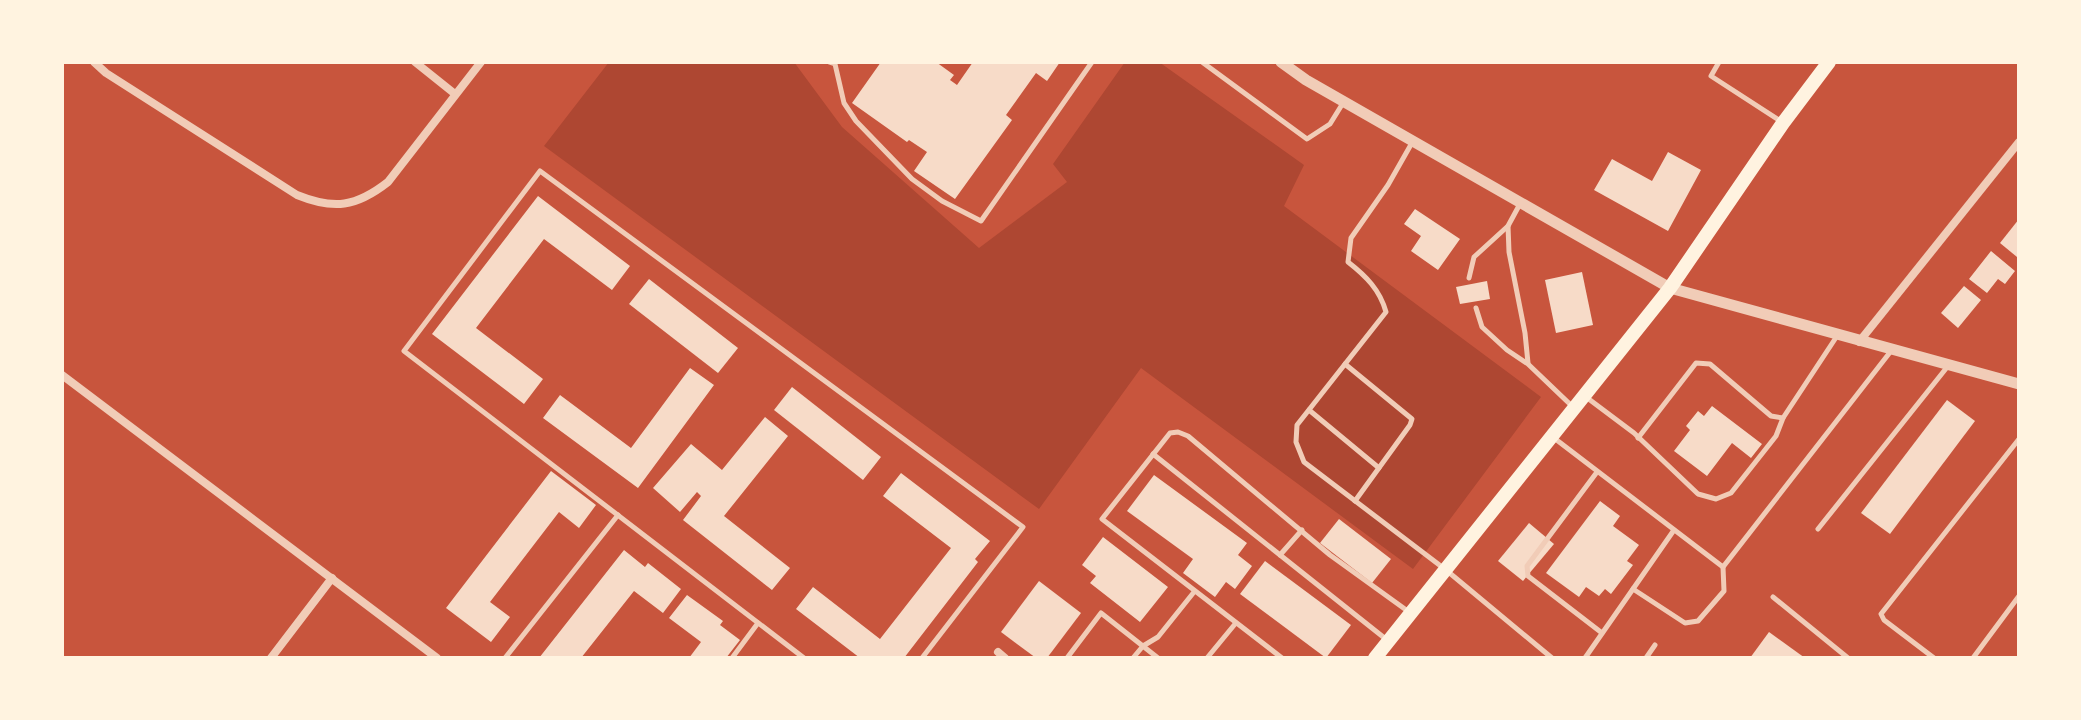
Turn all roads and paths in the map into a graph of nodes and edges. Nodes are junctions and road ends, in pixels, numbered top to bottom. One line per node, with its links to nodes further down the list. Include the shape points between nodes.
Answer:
1 (94, 62): 10 (street, via 318,204 356,202 388,182)
2 (415, 62): 10 (street)
3 (481, 62): 10 (street)
4 (829, 62): 5 (lane, via 835,64 844,103 856,121 912,179 981,221)
5 (1092, 62)
6 (1202, 62): 11 (lane, via 1307,139 1330,124)
7 (1719, 62): 12 (lane, via 1711,76)
8 (1829, 62): 12 (main road)
9 (1284, 63): 11 (street)
10 (455, 94)
11 (1344, 102): 13 (street)
12 (1783, 123): 18 (main road)
13 (1413, 141): 15 (street); 23 (lane, via 1351,238 1348,262 1381,295 1386,312)
14 (2019, 142): 21 (street)
15 (1521, 202): 16 (lane); 18 (street)
16 (1508, 226): 17 (lane, via 1474,257); 24 (lane)
17 (1469, 278)
18 (1670, 288): 20 (street); 28 (main road)
19 (1476, 308): 24 (lane, via 1482,327)
20 (1837, 336): 21 (street); 31 (lane)
21 (1859, 342): 22 (street)
22 (1892, 351): 25 (street); 44 (lane)
23 (1345, 364): 30 (lane); 36 (lane, via 1412,419)
24 (1528, 364): 29 (lane)
25 (1949, 366): 27 (street); 40 (lane)
26 (62, 375): 46 (street)
27 (2019, 384)
28 (1585, 396): 29 (main road); 33 (lane)
29 (1575, 408): 32 (main road)
30 (1309, 410): 36 (lane); 38 (lane, via 1297,425 1296,442 1304,462)
31 (1783, 418): 33 (lane, via 1771,416 1710,364 1696,363); 33 (lane, via 1776,436 1731,493 1716,499 1698,494)
32 (1552, 438): 37 (lane); 45 (main road)
33 (1638, 438)
34 (2019, 439): 74 (lane, via 1881,614)
35 (1153, 454): 41 (lane, via 1170,433 1178,432); 43 (lane); 48 (lane, via 1102,519)
36 (1379, 468): 38 (lane)
37 (1597, 472): 42 (lane); 54 (lane, via 1527,566 1528,576)
38 (1355, 501): 45 (lane)
39 (618, 515): 52 (lane); 60 (lane); 63 (lane, via 404,351 540,171 1023,527)
40 (1818, 529)
41 (1302, 530): 43 (lane); 51 (lane)
42 (1674, 530): 44 (lane); 47 (lane)
43 (1280, 555): 55 (lane)
44 (1723, 567): 47 (lane, via 1724,591 1698,621 1685,623)
45 (1446, 570): 51 (main road); 70 (lane)
46 (332, 578): 58 (street); 59 (street)
47 (1633, 589): 54 (lane)
48 (1194, 592): 53 (lane); 57 (lane, via 1158,637)
49 (2019, 596): 75 (lane)
50 (1773, 597): 73 (lane)
51 (1411, 613): 55 (main road)
52 (758, 623): 61 (lane); 62 (lane)
53 (1235, 624): 67 (lane); 68 (lane)
54 (1602, 633): 71 (lane)
55 (1389, 641): 69 (main road)
56 (1655, 645): 72 (lane)
57 (1143, 646): 64 (lane, via 1101,613); 65 (lane); 66 (lane)
58 (271, 658)
59 (437, 658)
60 (505, 658)
61 (732, 658)
62 (804, 658)
63 (922, 658)
64 (1067, 658)
65 (1133, 658)
66 (1158, 658)
67 (1207, 658)
68 (1282, 658)
69 (1375, 658)
70 (1552, 658)
71 (1585, 658)
72 (1646, 658)
73 (1848, 658)
74 (1934, 658)
75 (1973, 658)

